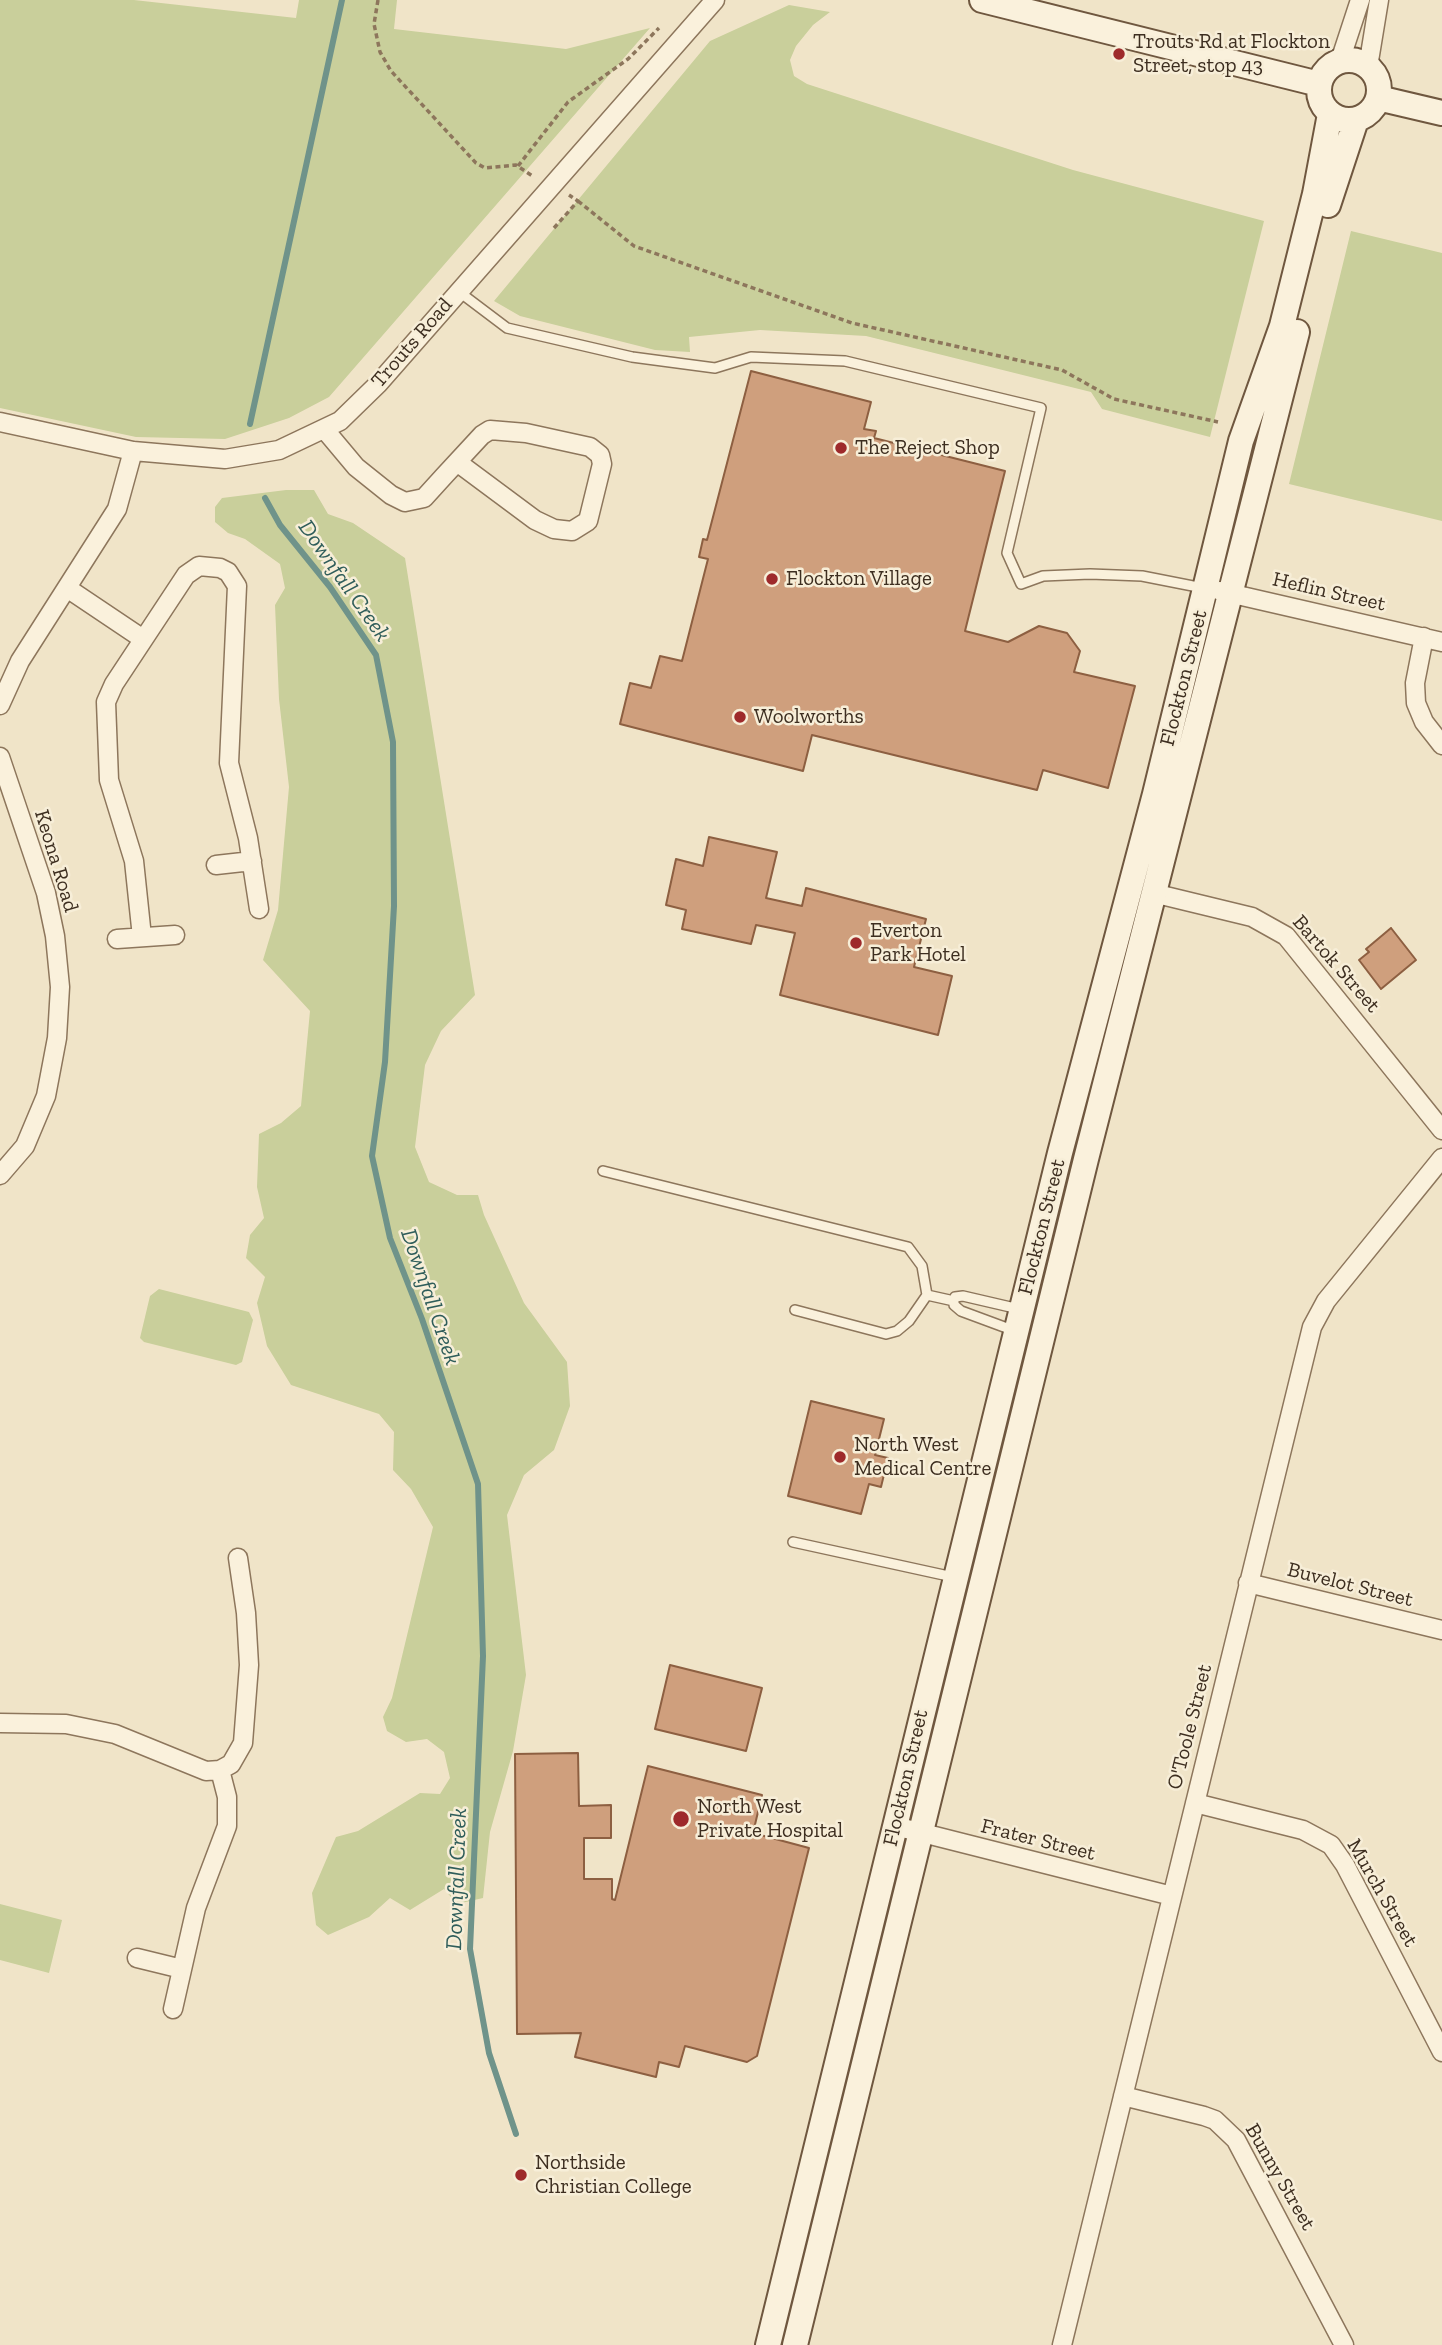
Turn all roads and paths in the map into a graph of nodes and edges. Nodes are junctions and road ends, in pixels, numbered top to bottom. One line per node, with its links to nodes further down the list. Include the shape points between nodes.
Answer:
1 (378, 0): 14 (path, via 374,23 380,52 391,71 476,163 485,168)
2 (715, 0): 19 (street, Trouts Road)
3 (982, 0): 9 (street)
4 (1360, 0): 7 (street)
5 (1379, 0): 8 (street)
6 (659, 28): 14 (path, via 628,59 568,102)
7 (1340, 61): 8 (street); 9 (street, via 1326,69)
8 (1368, 67): 10 (street, via 1378,81)
9 (1319, 84): 12 (street, via 1320,100)
10 (1378, 98): 11 (street); 13 (street, via 1370,112)
11 (1442, 113)
12 (1330, 114): 13 (street); 26 (street, Flockton Street, via 1282,326 1241,441)
13 (1356, 120): 26 (street, Flockton Street)
14 (518, 166): 15 (path)
15 (536, 178)
16 (565, 193): 17 (path)
17 (578, 201): 18 (path); 21 (path, via 634,246 852,323 1062,370 1114,400)
18 (554, 228)
19 (458, 291): 22 (street, Trouts Road, via 363,400); 26 (lane, via 507,328 632,357 715,368 751,357 845,361 1041,408 1007,553 1021,584 1043,576 1090,574 1142,576)
20 (0, 422): 23 (street, Trouts Road)
21 (1218, 422)
22 (325, 430): 23 (street, Trouts Road, via 279,450 240,458); 24 (street, via 356,467 405,502 424,498)
23 (133, 451): 25 (street, via 117,509)
24 (457, 462): 24 (street, via 486,432 495,430 590,447 598,451 603,464 588,521 572,531 535,520)
25 (67, 588): 28 (street); 30 (street, via 20,661)
26 (1217, 590): 27 (street, Heflin Street); 35 (street, Flockton Street); 47 (street, Flockton Street)
27 (1424, 637): 29 (street, Heflin Street); 31 (street, via 1416,703)
28 (143, 639): 33 (street, via 192,568 213,565 233,578 238,605 229,762); 38 (street, via 109,692 105,718 109,780 134,861)
29 (1442, 642)
30 (0, 705)
31 (1442, 745)
32 (0, 757): 43 (street, Keona Road, via 46,893 60,987 46,1097 25,1146)
33 (251, 861): 34 (street); 36 (street)
34 (216, 865)
35 (1153, 892): 40 (street, Bartok Street, via 1252,917 1286,936); 57 (street, Flockton Street)
36 (258, 909)
37 (175, 935): 38 (street)
38 (142, 937): 39 (street)
39 (117, 939)
40 (1442, 1129)
41 (1442, 1158): 51 (street, O'Toole Street, via 1326,1301 1312,1327)
42 (603, 1171): 44 (lane, via 908,1247 922,1266)
43 (0, 1175)
44 (926, 1296): 45 (lane); 46 (lane, via 909,1321 892,1333)
45 (954, 1301): 47 (lane, via 961,1311); 47 (lane, via 963,1296)
46 (795, 1310)
47 (1019, 1321): 50 (street, Flockton Street)
48 (793, 1542): 50 (lane)
49 (238, 1558): 54 (street, via 249,1642 245,1730 237,1759)
50 (955, 1578): 56 (street, Flockton Street)
51 (1248, 1583): 52 (street, Buvelot Street); 55 (street, O'Toole Street)
52 (1442, 1630)
53 (0, 1723): 54 (street, via 94,1729 136,1741 199,1769)
54 (220, 1770): 60 (street, via 227,1797 227,1826 196,1908)
55 (1195, 1803): 58 (street, O'Toole Street); 62 (street, Murch Street, via 1303,1830 1331,1845)
56 (895, 1826): 57 (street, Frater Street); 64 (street, Flockton Street)
57 (920, 1833): 58 (street, Frater Street); 65 (street, Flockton Street)
58 (1172, 1896): 63 (street, O'Toole Street)
59 (137, 1958): 60 (street)
60 (182, 1969): 61 (street)
61 (173, 2010)
62 (1442, 2052)
63 (1123, 2096): 66 (street, O'Toole Street); 67 (street, Bunny Street, via 1215,2120 1236,2140)
64 (768, 2345)
65 (795, 2345)
66 (1062, 2345)
67 (1344, 2345)

